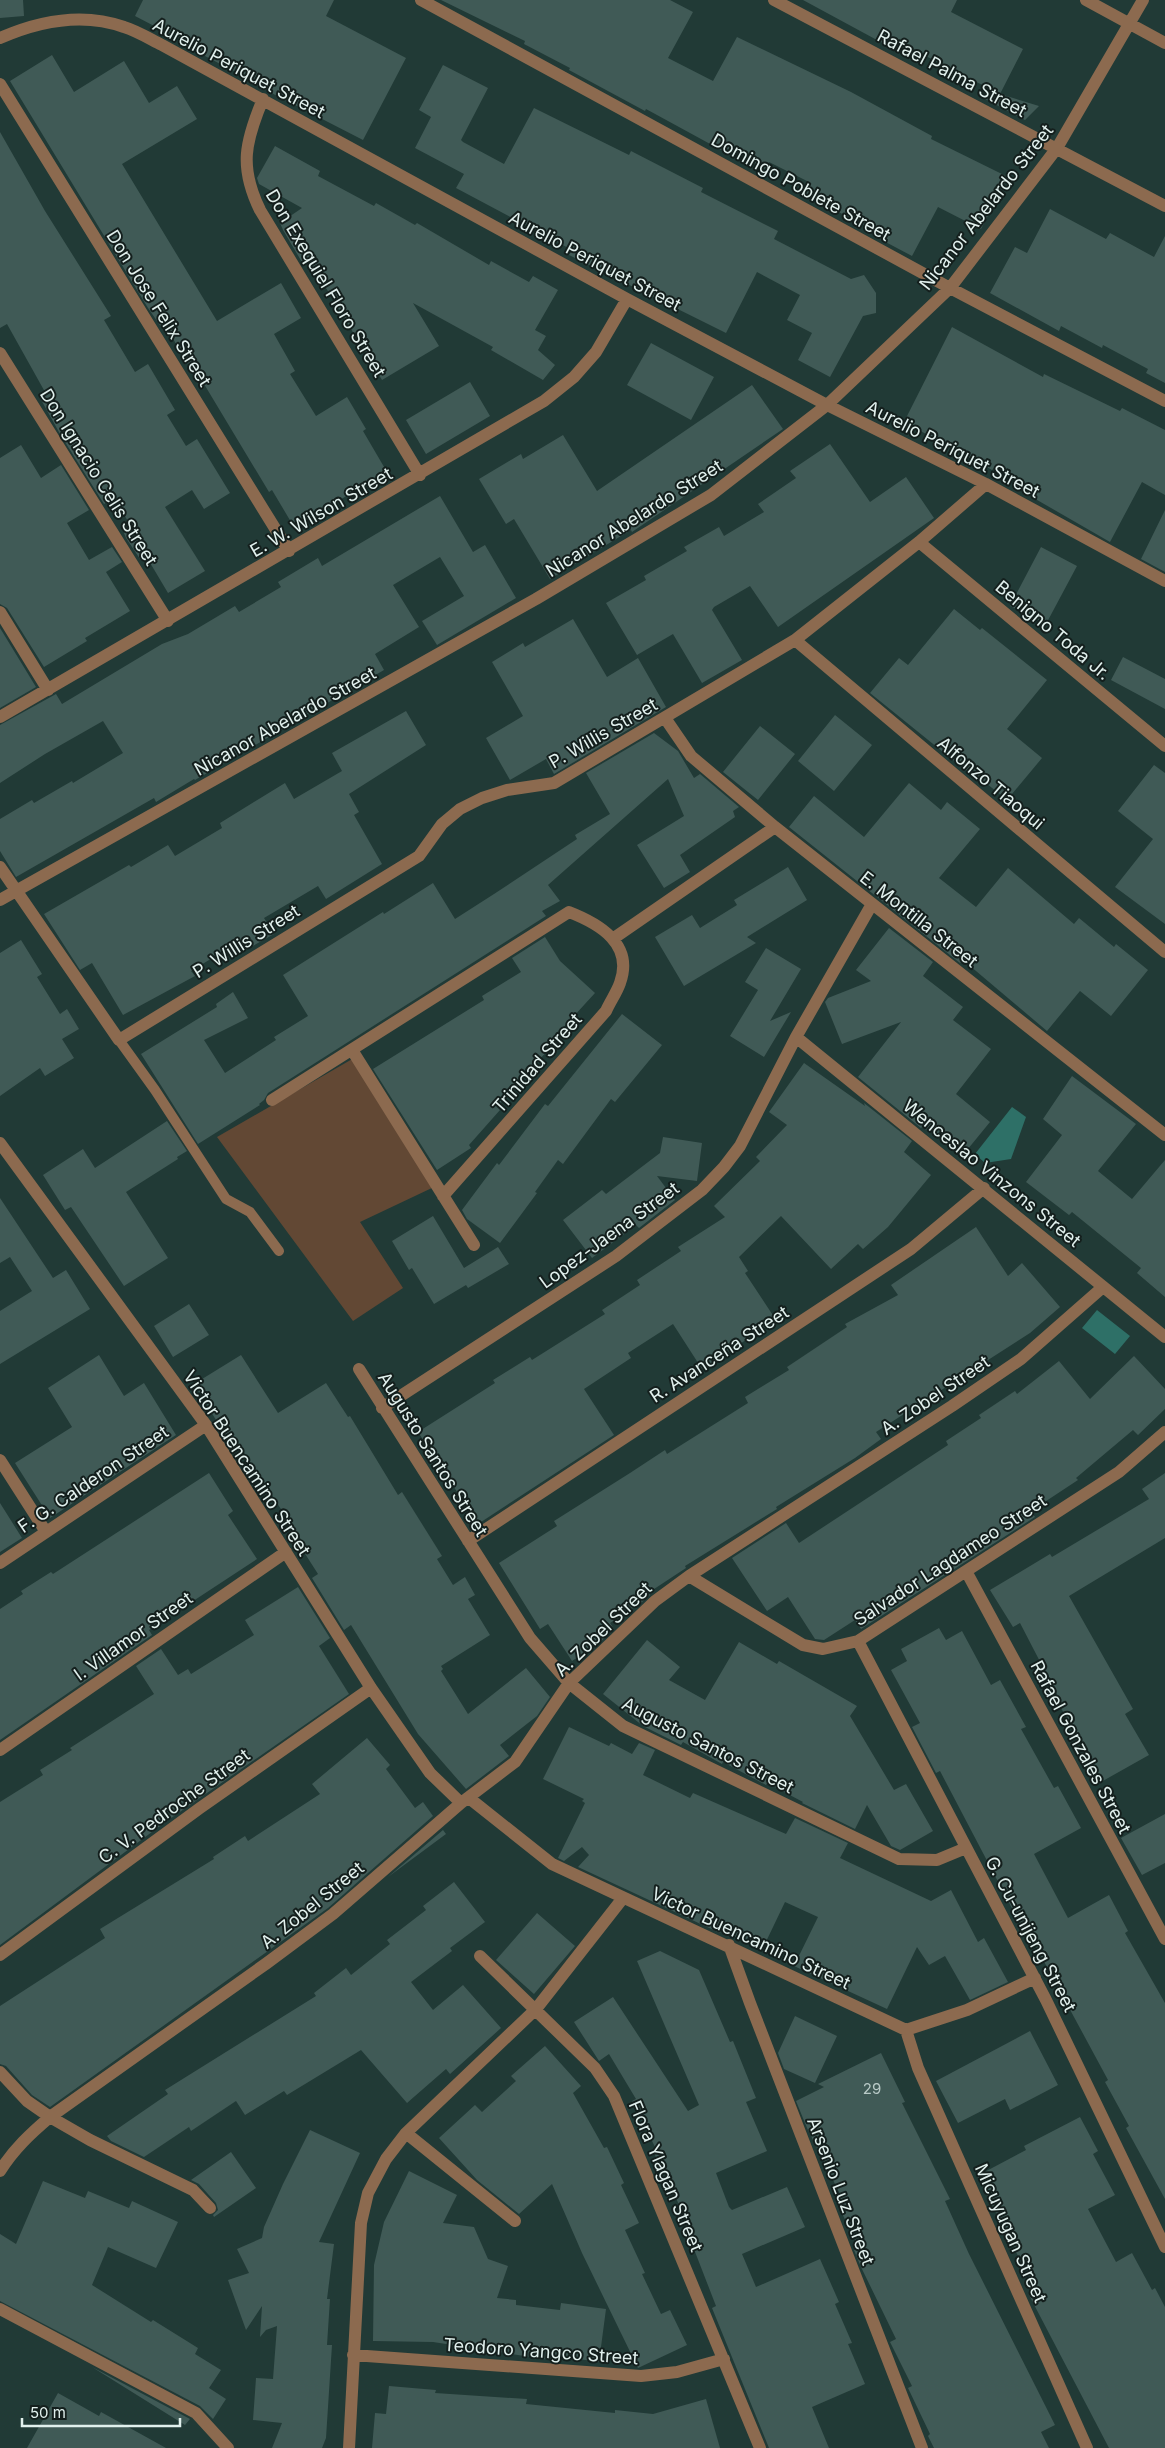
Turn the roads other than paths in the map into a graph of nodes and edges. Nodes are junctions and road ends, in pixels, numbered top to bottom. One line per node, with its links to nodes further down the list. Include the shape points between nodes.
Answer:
1 (422, 0): 12 (street, Domingo Poblete Street)
2 (774, 0): 10 (street, Rafael Palma Street)
3 (1086, 0): 5 (street)
4 (1142, 0): 5 (street, Nicanor Abelardo Street)
5 (1128, 23): 7 (street); 10 (street, Nicanor Abelardo Street)
6 (0, 38): 9 (street, Aurelio Periquet Street, via 54,20 86,19 124,26)
7 (1165, 43)
8 (0, 84): 20 (street, Don Jose Felix Street)
9 (263, 99): 13 (street, Aurelio Periquet Street); 17 (street, Don Exequiel Floro Street, via 246,151 251,191)
10 (1057, 148): 11 (street, Rafael Palma Street); 12 (street, Nicanor Abelardo Street)
11 (1165, 206)
12 (950, 288): 15 (street, Domingo Poblete Street); 16 (street, Nicanor Abelardo Street)
13 (627, 299): 16 (street, Aurelio Periquet Street); 17 (street, E. W. Wilson Street, via 596,352 574,377 544,401)
14 (0, 353): 23 (street, Don Ignacio Celis Street)
15 (1165, 401)
16 (827, 405): 18 (street, Aurelio Periquet Street); 31 (street, Nicanor Abelardo Street, via 711,495 570,580)
17 (420, 475): 20 (street, E. W. Wilson Street)
18 (986, 484): 19 (street, P. Willis Street); 21 (street, Aurelio Periquet Street)
19 (919, 542): 24 (street, P. Willis Street); 28 (street, Benigno Toda Jr.)
20 (289, 551): 23 (street, E. W. Wilson Street)
21 (1165, 581)
22 (0, 612): 25 (street)
23 (168, 621): 25 (street, E. W. Wilson Street)
24 (795, 640): 27 (street, P. Willis Street); 35 (street, Alfonzo Tiaoqui)
25 (48, 690): 26 (street, E. W. Wilson Street)
26 (0, 717)
27 (665, 718): 29 (street, E. Montilla Street, via 691,756); 37 (street, P. Willis Street, via 554,783 507,790 460,809 442,824 419,856)
28 (1165, 746)
29 (775, 827): 33 (street, E. Montilla Street); 34 (street)
30 (0, 867): 31 (street)
31 (16, 892): 32 (street, Nicanor Abelardo Street); 37 (street)
32 (0, 900)
33 (872, 904): 36 (street, Lopez-Jaena Street); 40 (street, E. Montilla Street)
34 (614, 938): 38 (street, Trinidad Street, via 594,921 569,912); 43 (street, Trinidad Street, via 623,961 620,982 606,1011)
35 (1165, 952)
36 (796, 1037): 42 (street, Wenceslao Vinzons Street); 49 (street, Lopez-Jaena Street, via 740,1146 702,1190 616,1256)
37 (119, 1040): 45 (lane, via 226,1199 250,1212)
38 (352, 1050): 39 (street, Trinidad Street); 43 (street)
39 (272, 1100)
40 (1165, 1134)
41 (0, 1144): 50 (street, Victor Buencamino Street)
42 (984, 1188): 46 (street, Wenceslao Vinzons Street); 54 (street, R. Avanceña Street, via 911,1249)
43 (443, 1196): 44 (street)
44 (474, 1245)
45 (280, 1251)
46 (1104, 1286): 47 (street, Wenceslao Vinzons Street); 58 (street, A. Zobel Street, via 1013,1364)
47 (1165, 1337)
48 (359, 1369): 49 (street, Augusto Santos Street)
49 (382, 1408): 54 (street, Augusto Santos Street)
50 (206, 1425): 53 (street, F. G. Calderon Street); 55 (street, Victor Buencamino Street)
51 (1165, 1432): 57 (street, Salvador Lagdameo Street, via 1119,1472)
52 (0, 1460): 53 (street)
53 (46, 1532): 56 (street, F. G. Calderon Street)
54 (468, 1541): 60 (street, Augusto Santos Street, via 530,1638)
55 (286, 1552): 61 (street, Victor Buencamino Street); 62 (street, I. Villamor Street)
56 (0, 1563)
57 (966, 1571): 59 (street, Salvador Lagdameo Street); 66 (street, Rafael Gonzales Street)
58 (689, 1576): 59 (street, Salvador Lagdameo Street, via 803,1645 823,1649); 60 (street, A. Zobel Street, via 655,1601)
59 (858, 1641): 64 (street, G. Cu-unijeng Street)
60 (569, 1683): 63 (street, A. Zobel Street, via 515,1762); 64 (street, Augusto Santos Street, via 623,1726 899,1859 937,1860)
61 (370, 1688): 63 (street, Victor Buencamino Street, via 430,1772); 68 (street, C. V. Pedroche Street)
62 (0, 1750)
63 (465, 1800): 65 (street, Victor Buencamino Street, via 552,1864); 74 (street, A. Zobel Street, via 304,1936)
64 (966, 1848): 70 (street, G. Cu-unijeng Street)
65 (623, 1898): 67 (street, Victor Buencamino Street); 71 (street)
66 (1165, 1939)
67 (729, 1945): 72 (street, Victor Buencamino Street); 86 (street, Arsenio Luz Street)
68 (0, 1955)
69 (480, 1956): 71 (street, Flora Ylagan Street)
70 (1035, 1978): 72 (street, via 967,2010); 79 (street, G. Cu-unijeng Street)
71 (536, 2009): 75 (street); 82 (street, Flora Ylagan Street, via 595,2068 614,2096)
72 (906, 2030): 87 (street, Micuyugan Street, via 918,2068)
73 (0, 2072): 74 (street, via 27,2101)
74 (50, 2117): 76 (street, A. Zobel Street, via 28,2136); 77 (street, via 193,2190)
75 (406, 2133): 78 (street); 81 (street, via 386,2158 368,2193 361,2223)
76 (0, 2171)
77 (210, 2208)
78 (515, 2221)
79 (1165, 2247)
80 (0, 2309): 83 (street, via 196,2413)
81 (353, 2355): 82 (street, Teodoro Yangco Street, via 641,2376 678,2372); 84 (street)
82 (724, 2359): 85 (street, Flora Ylagan Street)
83 (228, 2448)
84 (349, 2448)
85 (760, 2448)
86 (922, 2448)
87 (1087, 2448)

